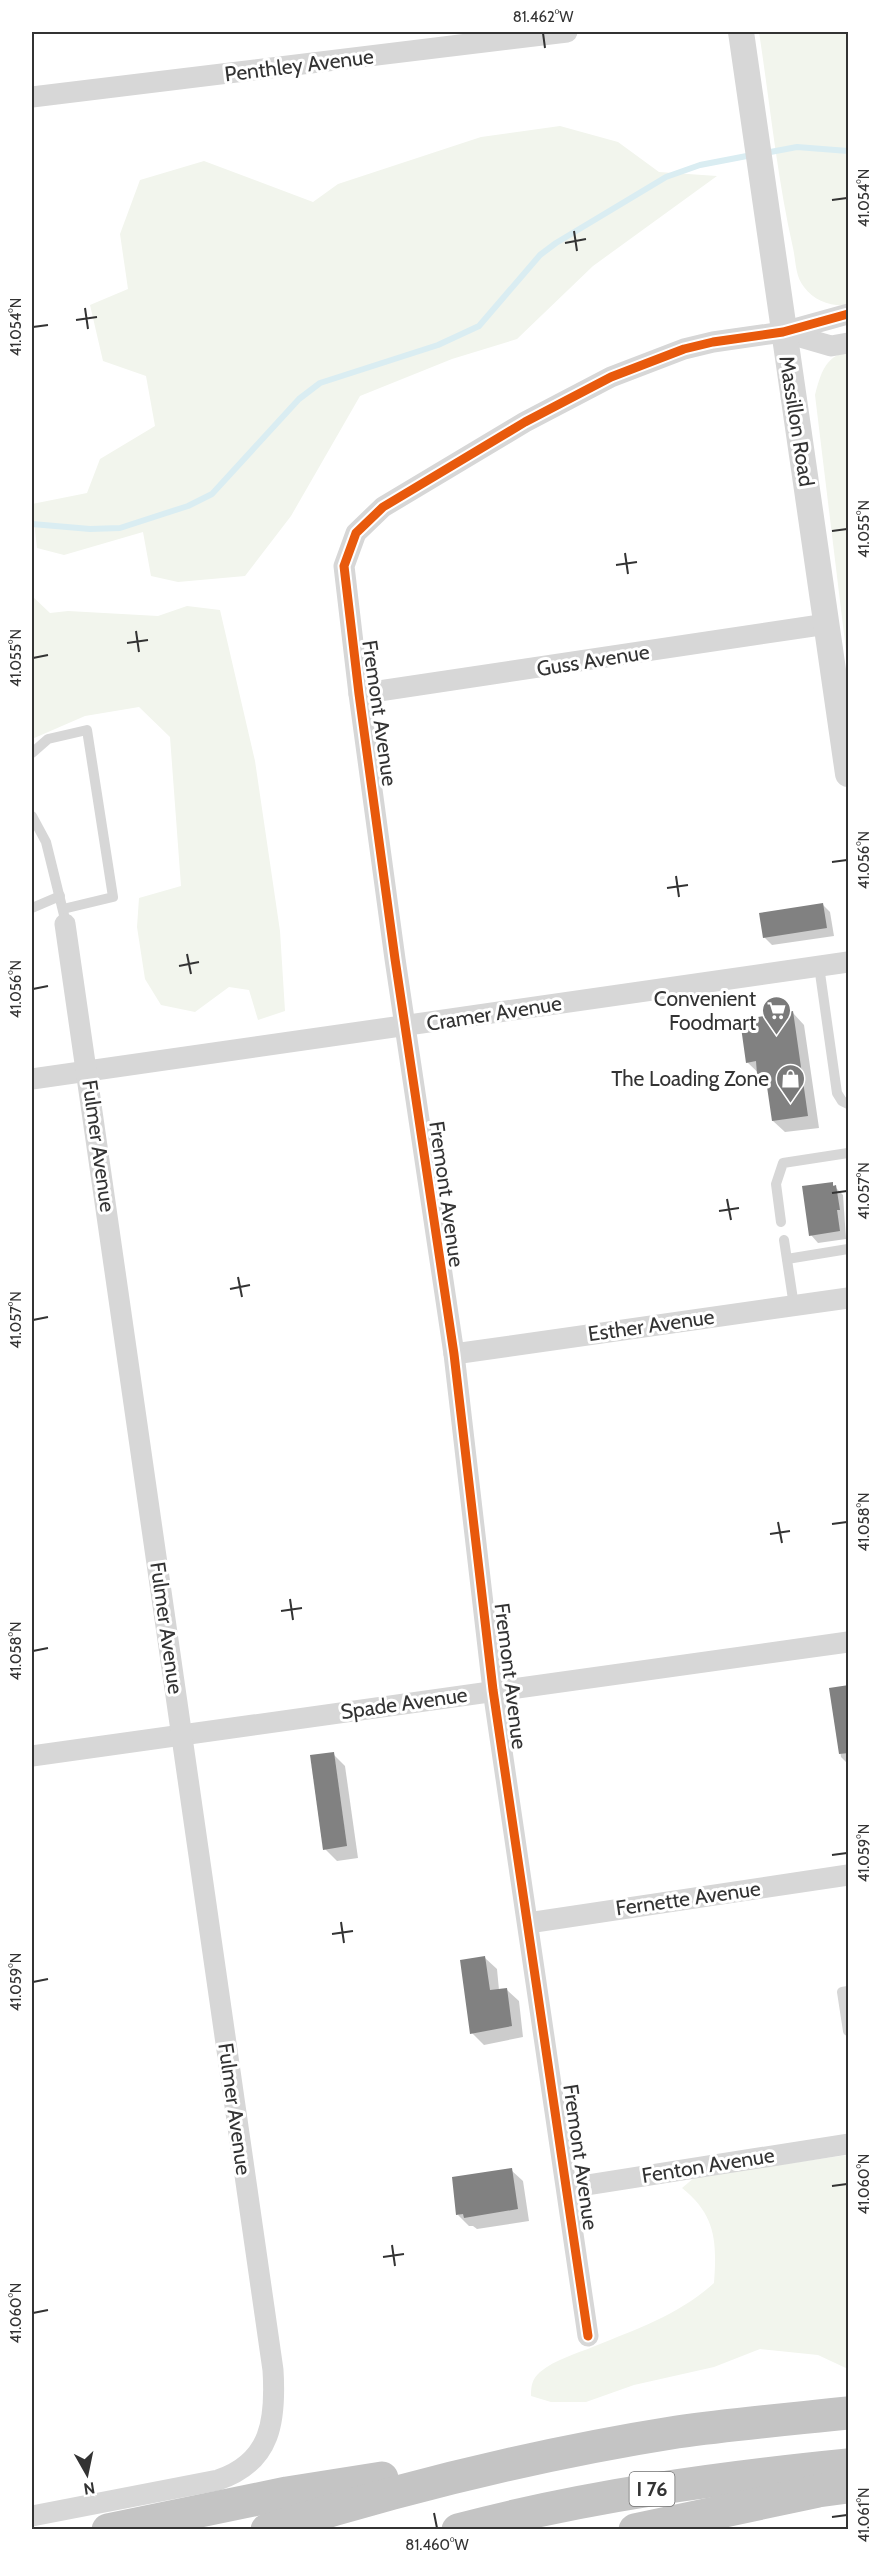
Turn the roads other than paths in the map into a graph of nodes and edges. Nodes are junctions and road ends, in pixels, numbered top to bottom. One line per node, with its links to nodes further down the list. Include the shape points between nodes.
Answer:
1 (567, 32): 3 (street, Penthley Avenue)
2 (744, 32): 5 (street, Massillon Road)
3 (32, 97)
4 (849, 314): 5 (street, Fremont Avenue)
5 (783, 332): 6 (street, via 831,346); 7 (street, Massillon Road); 8 (street, Fremont Avenue, via 684,349 610,377 525,422 369,518 356,533 344,566)
6 (849, 343)
7 (827, 624): 8 (street, Guss Avenue); 10 (street, Massillon Road)
8 (359, 694): 17 (street, Fremont Avenue)
9 (32, 753): 14 (lane, via 48,739 87,730 113,897)
10 (849, 774)
11 (32, 816): 12 (lane, Fulmer Avenue, via 46,842)
12 (60, 896): 13 (lane); 14 (lane, Fulmer Avenue)
13 (32, 908)
14 (64, 917): 18 (street, Fulmer Avenue)
15 (849, 962): 16 (street, Cramer Avenue)
16 (819, 966): 17 (street, Cramer Avenue); 20 (lane, via 837,1093)
17 (406, 1027): 18 (street, Cramer Avenue); 28 (street, Fremont Avenue)
18 (88, 1071): 19 (street, Cramer Avenue); 31 (street, Fulmer Avenue)
19 (32, 1079)
20 (849, 1104)
21 (849, 1153): 22 (lane, via 783,1163 776,1184)
22 (781, 1222)
23 (784, 1240): 25 (lane)
24 (849, 1249): 25 (lane)
25 (787, 1259): 27 (lane)
26 (849, 1298): 27 (street, Esther Avenue)
27 (794, 1306): 28 (street, Esther Avenue)
28 (454, 1354): 30 (street, Fremont Avenue)
29 (849, 1641): 30 (street, Spade Avenue)
30 (493, 1690): 31 (street, Spade Avenue); 34 (street, Fremont Avenue)
31 (182, 1734): 32 (street, Spade Avenue); 44 (street, Fulmer Avenue, via 273,2370 273,2418 264,2444 246,2467 233,2475)
32 (32, 1756)
33 (849, 1875): 34 (street, Fernette Avenue)
34 (528, 1923): 38 (street, Fremont Avenue)
35 (849, 1991): 36 (lane, via 842,1992)
36 (849, 2031)
37 (849, 2144): 38 (street, Fenton Avenue)
38 (568, 2188): 39 (street, Fremont Avenue)
39 (588, 2336)
40 (849, 2413): 42 (highway, I 76, via 678,2432)
41 (849, 2464): 47 (highway, I 76, via 650,2489)
42 (486, 2470): 45 (highway, via 352,2481); 46 (highway, I 76)
43 (849, 2487): 48 (highway)
44 (32, 2516)
45 (108, 2529)
46 (267, 2529)
47 (458, 2529)
48 (635, 2529)

